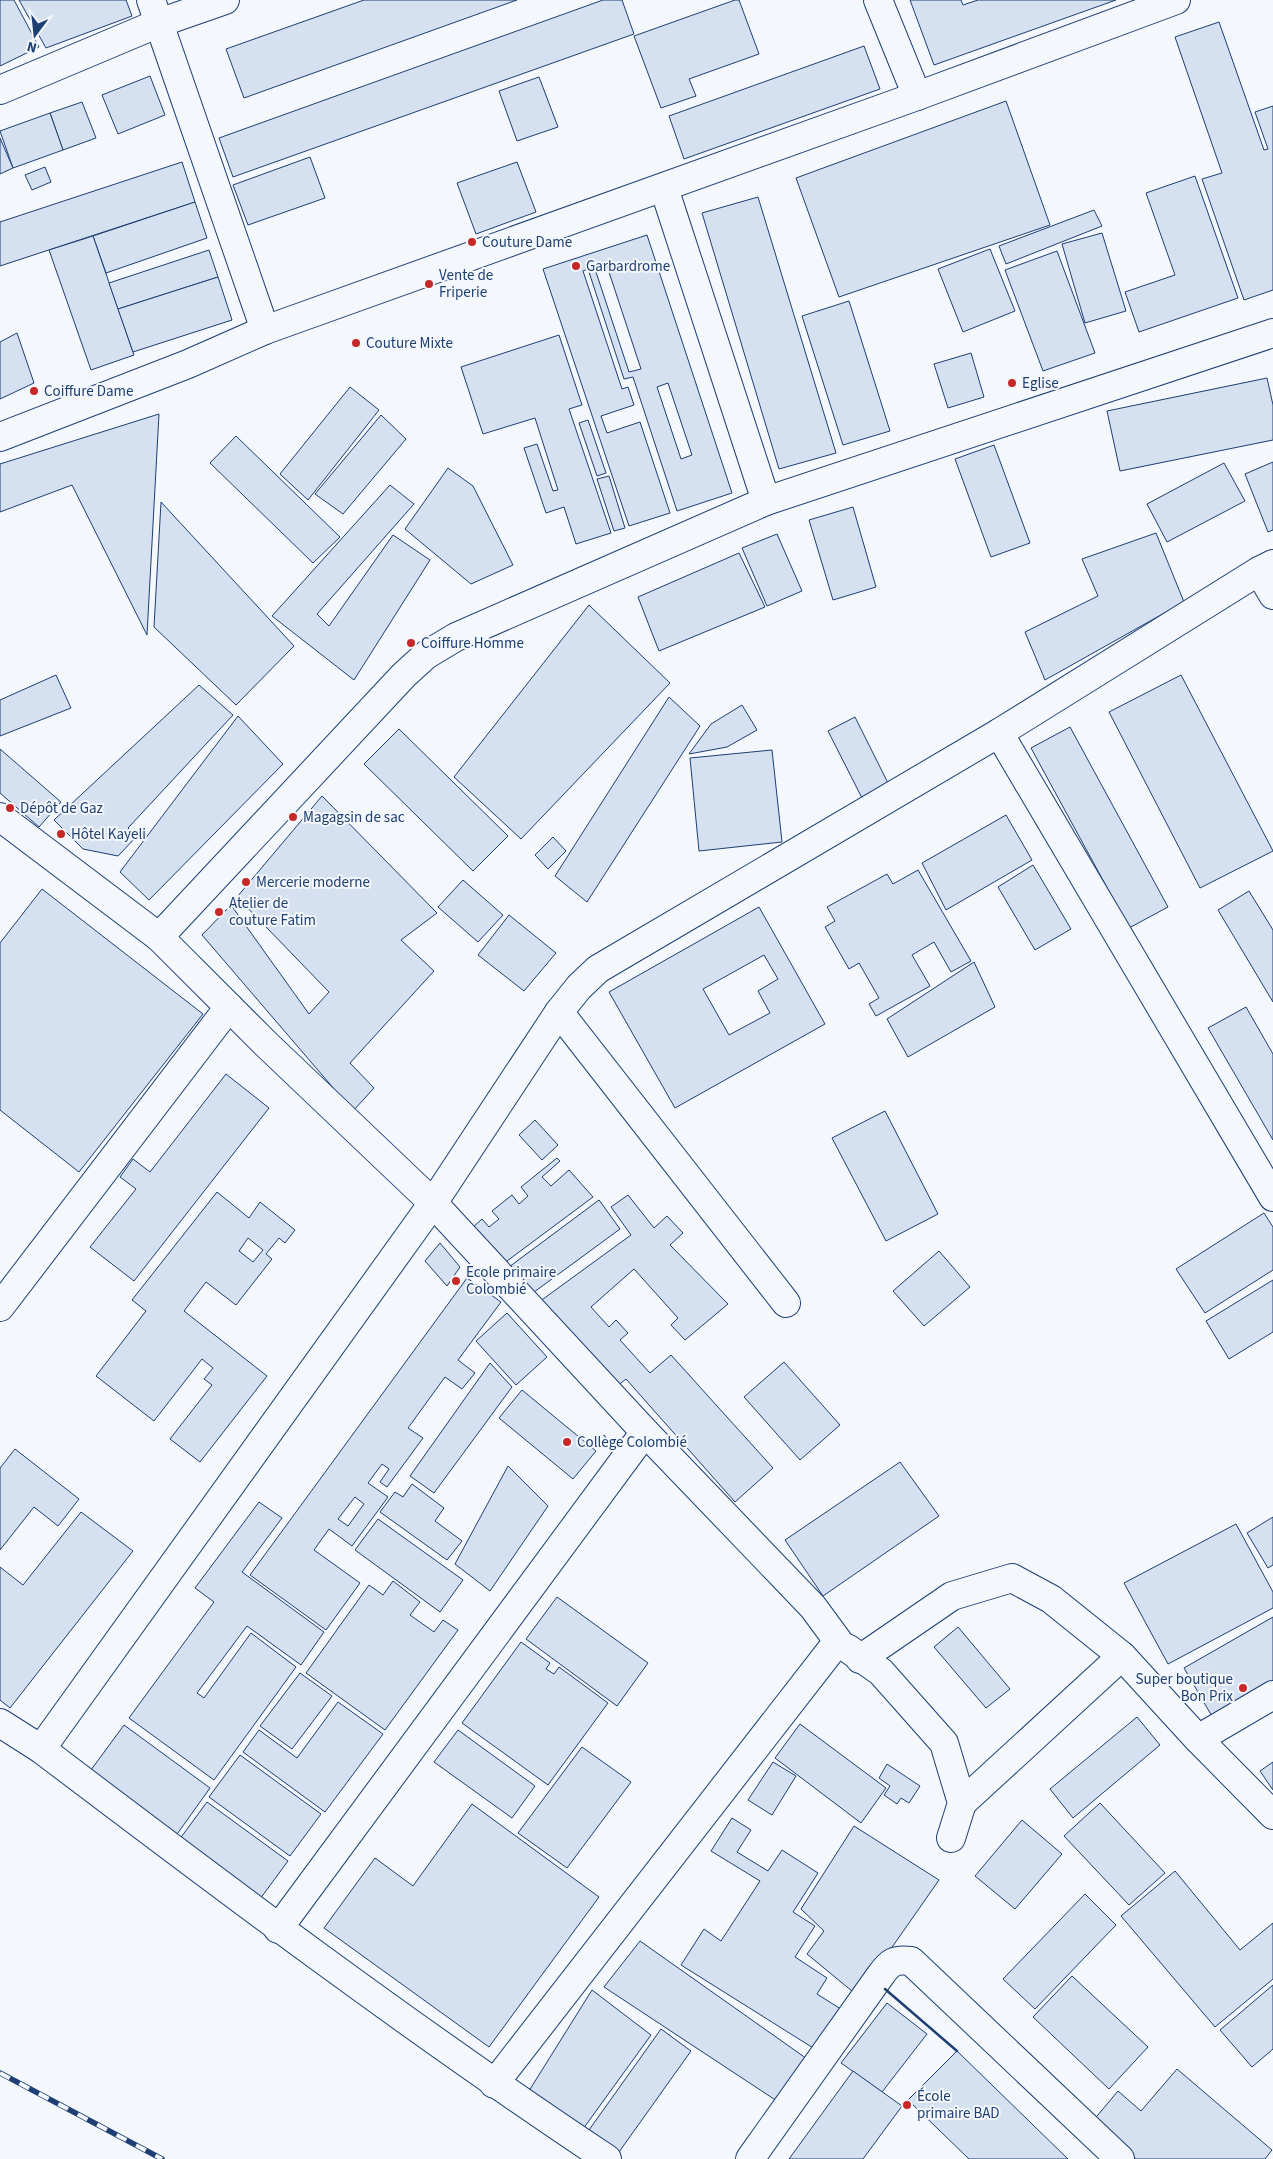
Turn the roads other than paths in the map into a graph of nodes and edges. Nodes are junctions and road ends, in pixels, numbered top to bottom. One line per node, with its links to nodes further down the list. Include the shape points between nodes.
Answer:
1 (225, 0): 4 (street)
2 (878, 0): 6 (street)
3 (1176, 0): 6 (street)
4 (155, 12): 5 (street); 8 (street)
5 (0, 90)
6 (916, 96): 7 (street)
7 (664, 188): 8 (street); 11 (street)
8 (265, 330): 10 (street)
9 (1273, 333): 11 (street)
10 (0, 438)
11 (766, 501): 16 (street, via 456,637 426,654)
12 (1266, 567): 13 (street); 14 (street)
13 (1273, 595)
14 (998, 733): 18 (street, via 598,969); 19 (street)
15 (0, 817): 16 (street)
16 (159, 937): 17 (street)
17 (230, 1007): 20 (street); 22 (street)
18 (559, 1012): 20 (street); 21 (street)
19 (1273, 1197)
20 (432, 1203): 23 (street); 30 (street)
21 (786, 1303)
22 (0, 1308)
23 (645, 1432): 24 (street, via 813,1607); 34 (street)
24 (838, 1641): 26 (street); 35 (street)
25 (1122, 1656): 26 (street, via 1051,1599 1012,1578 952,1596); 29 (street); 31 (street)
26 (860, 1659): 31 (street, via 881,1672 944,1743)
27 (1273, 1695): 29 (street)
28 (0, 1723): 30 (street)
29 (1198, 1739): 32 (street)
30 (42, 1749): 34 (street)
31 (962, 1803): 33 (street)
32 (1273, 1814)
33 (950, 1838)
34 (278, 1929): 35 (street)
35 (494, 2084): 36 (street)
36 (607, 2159)
37 (750, 2159): 38 (street, via 890,1962 898,1959 912,1961)
38 (1120, 2159)

